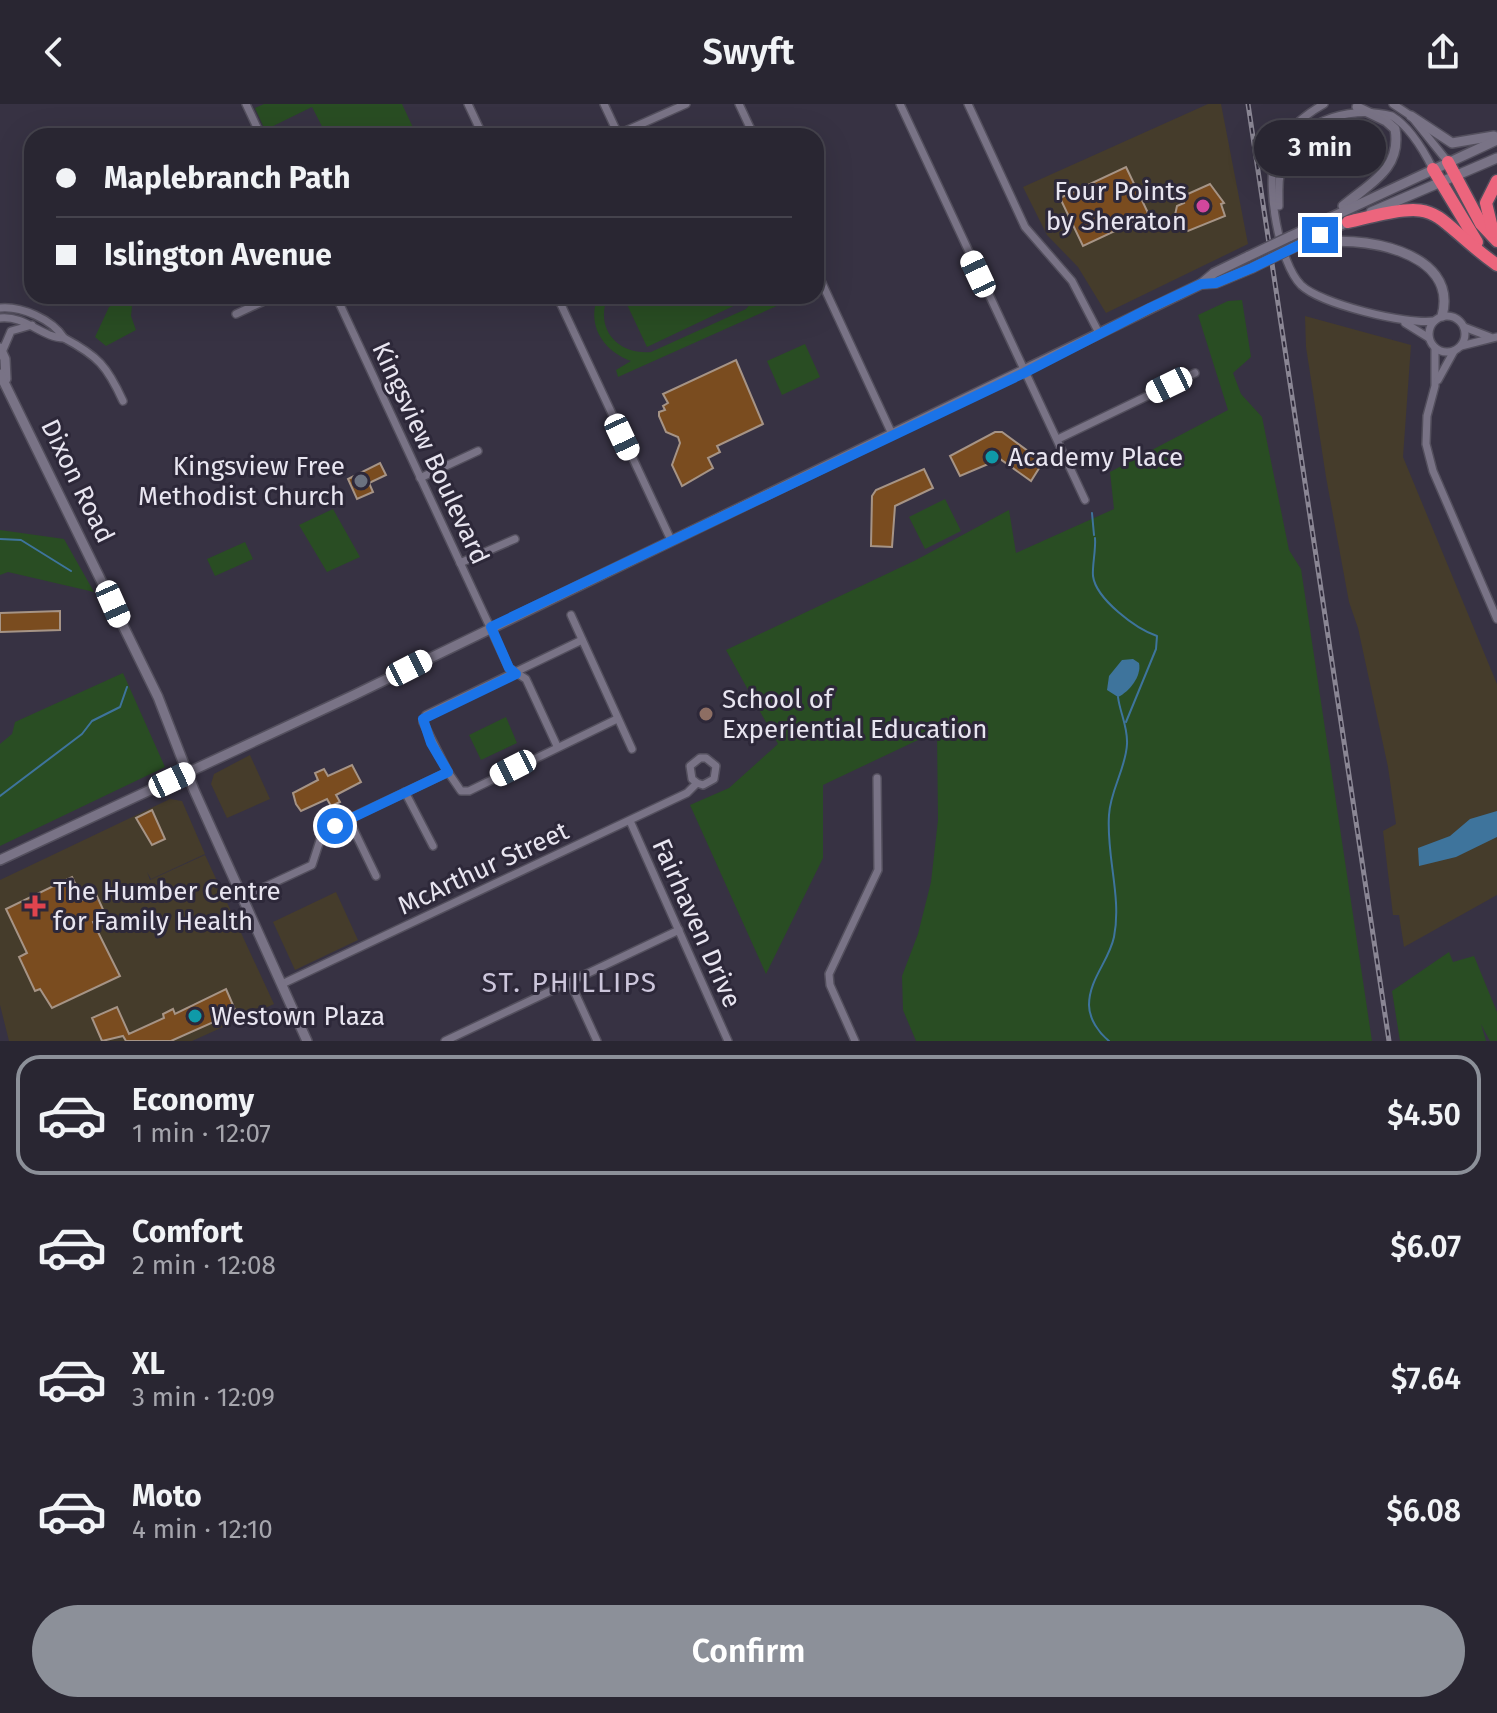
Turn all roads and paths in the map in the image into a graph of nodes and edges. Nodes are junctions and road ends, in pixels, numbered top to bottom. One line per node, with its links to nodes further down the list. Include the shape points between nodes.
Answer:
1 (246, 104): 12 (street)
2 (468, 104): 13 (street)
3 (604, 104): 14 (street)
4 (686, 104): 15 (street)
5 (739, 104): 16 (street)
6 (900, 104): 50 (street)
7 (968, 104): 42 (street, via 1025,227 1072,281)
8 (1324, 104): 26 (street, via 1289,132 1274,158)
9 (1393, 104): 11 (street)
10 (1357, 107): 20 (street, via 1393,116 1423,149); 24 (main road, via 1395,129 1395,157 1383,175); 26 (street, via 1324,114 1298,135 1280,171)
11 (1411, 116): 17 (main road, via 1452,143); 19 (street)
12 (257, 128)
13 (479, 128)
14 (613, 128)
15 (632, 128)
16 (750, 128)
17 (1497, 138): 19 (main road)
18 (1497, 158): 21 (main road)
19 (1448, 162): 20 (main road); 21 (highway)
20 (1433, 169): 23 (highway); 24 (main road)
21 (1455, 176): 23 (main road); 27 (highway, via 1481,224)
22 (1497, 181): 27 (highway, via 1486,203)
23 (1441, 182): 25 (main road); 29 (highway, via 1463,223)
24 (1334, 214): 30 (main road, bridge)
25 (1348, 222): 28 (main road); 29 (highway, via 1403,209 1428,210)
26 (1278, 232): 39 (street, via 1289,271 1314,295)
27 (1497, 240)
28 (1292, 248): 30 (main road, bridge, via 1216,283); 38 (main road, via 1345,240 1379,244 1417,259 1444,292)
29 (1496, 264)
30 (1201, 284): 42 (main road)
31 (824, 287): 55 (street)
32 (258, 304): 36 (street)
33 (340, 304): 58 (street, Kingsview Boulevard)
34 (561, 304): 61 (street)
35 (0, 308): 44 (street, via 31,314)
36 (236, 314)
37 (0, 318): 40 (street)
38 (1438, 319): 39 (street); 41 (street, via 1459,320); 45 (street)
39 (1400, 320): 45 (street)
40 (35, 325): 44 (street); 48 (street, via 11,331)
41 (1464, 327): 43 (street); 46 (street)
42 (1099, 333): 50 (main road)
43 (1494, 337): 46 (street)
44 (64, 338): 54 (street, via 108,369)
45 (1429, 338): 47 (street)
46 (1461, 346): 49 (street)
47 (1435, 348): 49 (street); 53 (street)
48 (1, 350): 52 (main road, Dixon Road)
49 (1454, 351): 53 (street)
50 (1024, 373): 55 (main road); 56 (street)
51 (1195, 373): 56 (street)
52 (3, 376): 71 (main road, Dixon Road)
53 (1435, 386): 64 (street, via 1426,444 1433,471)
54 (123, 401)
55 (892, 434): 61 (main road)
56 (1058, 439): 59 (street)
57 (478, 451): 58 (street)
58 (420, 478): 62 (street, Kingsview Boulevard)
59 (1085, 500)
60 (515, 539): 62 (street)
61 (671, 540): 65 (main road)
62 (460, 563): 65 (street, Kingsview Boulevard)
63 (571, 615): 66 (street)
64 (1497, 619)
65 (491, 627): 67 (street, Kingsview Boulevard); 71 (main road)
66 (582, 640): 67 (street); 68 (street)
67 (516, 674): 69 (street, Kingsview Boulevard, via 526,679); 72 (street, via 423,719)
68 (617, 719): 69 (street); 70 (street)
69 (557, 746): 72 (street, via 469,791 454,786)
70 (632, 749)
71 (189, 772): 79 (main road); 81 (main road, Dixon Road)
72 (448, 772): 75 (street)
73 (877, 778): 89 (street, via 878,870 829,974)
74 (697, 783): 77 (street, McArthur Street)
75 (405, 792): 76 (street); 78 (street)
76 (349, 820): 80 (street); 81 (street, via 323,831 312,865)
77 (630, 821): 82 (street, Fairhaven Drive); 84 (street, McArthur Street)
78 (433, 846)
79 (0, 860)
80 (376, 876)
81 (243, 897): 84 (main road, Dixon Road)
82 (679, 930): 83 (street); 88 (street, Fairhaven Drive)
83 (570, 982): 86 (street); 87 (street)
84 (282, 984): 85 (main road, Dixon Road)
85 (307, 1041)
86 (445, 1041)
87 (597, 1041)
88 (728, 1041)
89 (855, 1041)

